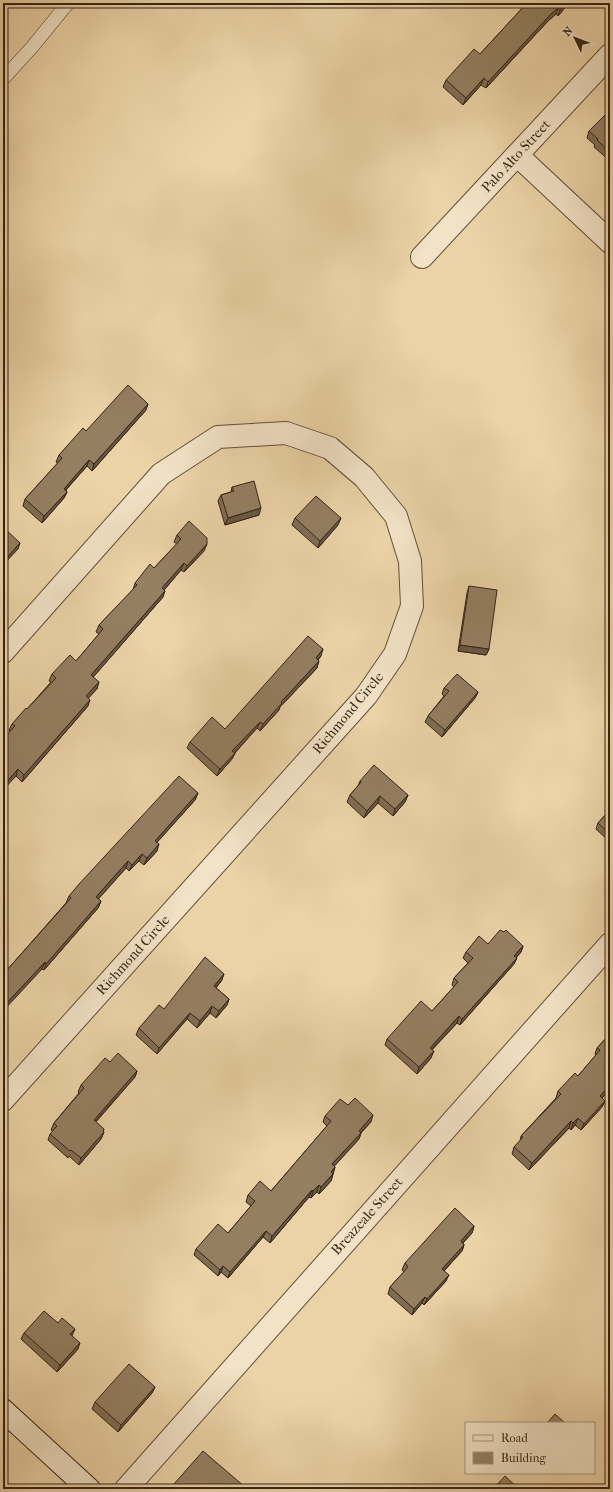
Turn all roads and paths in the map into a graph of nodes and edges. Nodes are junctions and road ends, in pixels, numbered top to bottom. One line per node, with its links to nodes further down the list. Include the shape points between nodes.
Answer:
1 (68, 3): 3 (lane, via 34,46)
2 (610, 55): 4 (street, Palo Alto Street)
3 (3, 79)
4 (517, 155): 5 (street); 6 (street, Palo Alto Street)
5 (610, 242)
6 (422, 257)
7 (3, 652): 9 (street, Richmond Circle, via 161,474 218,437 286,433 330,448 364,477 396,516 410,561 412,606 395,654 366,696)
8 (610, 944): 12 (street, Breazeale Street)
9 (3, 1100)
10 (3, 1410): 11 (street)
11 (89, 1489)
12 (126, 1489)

